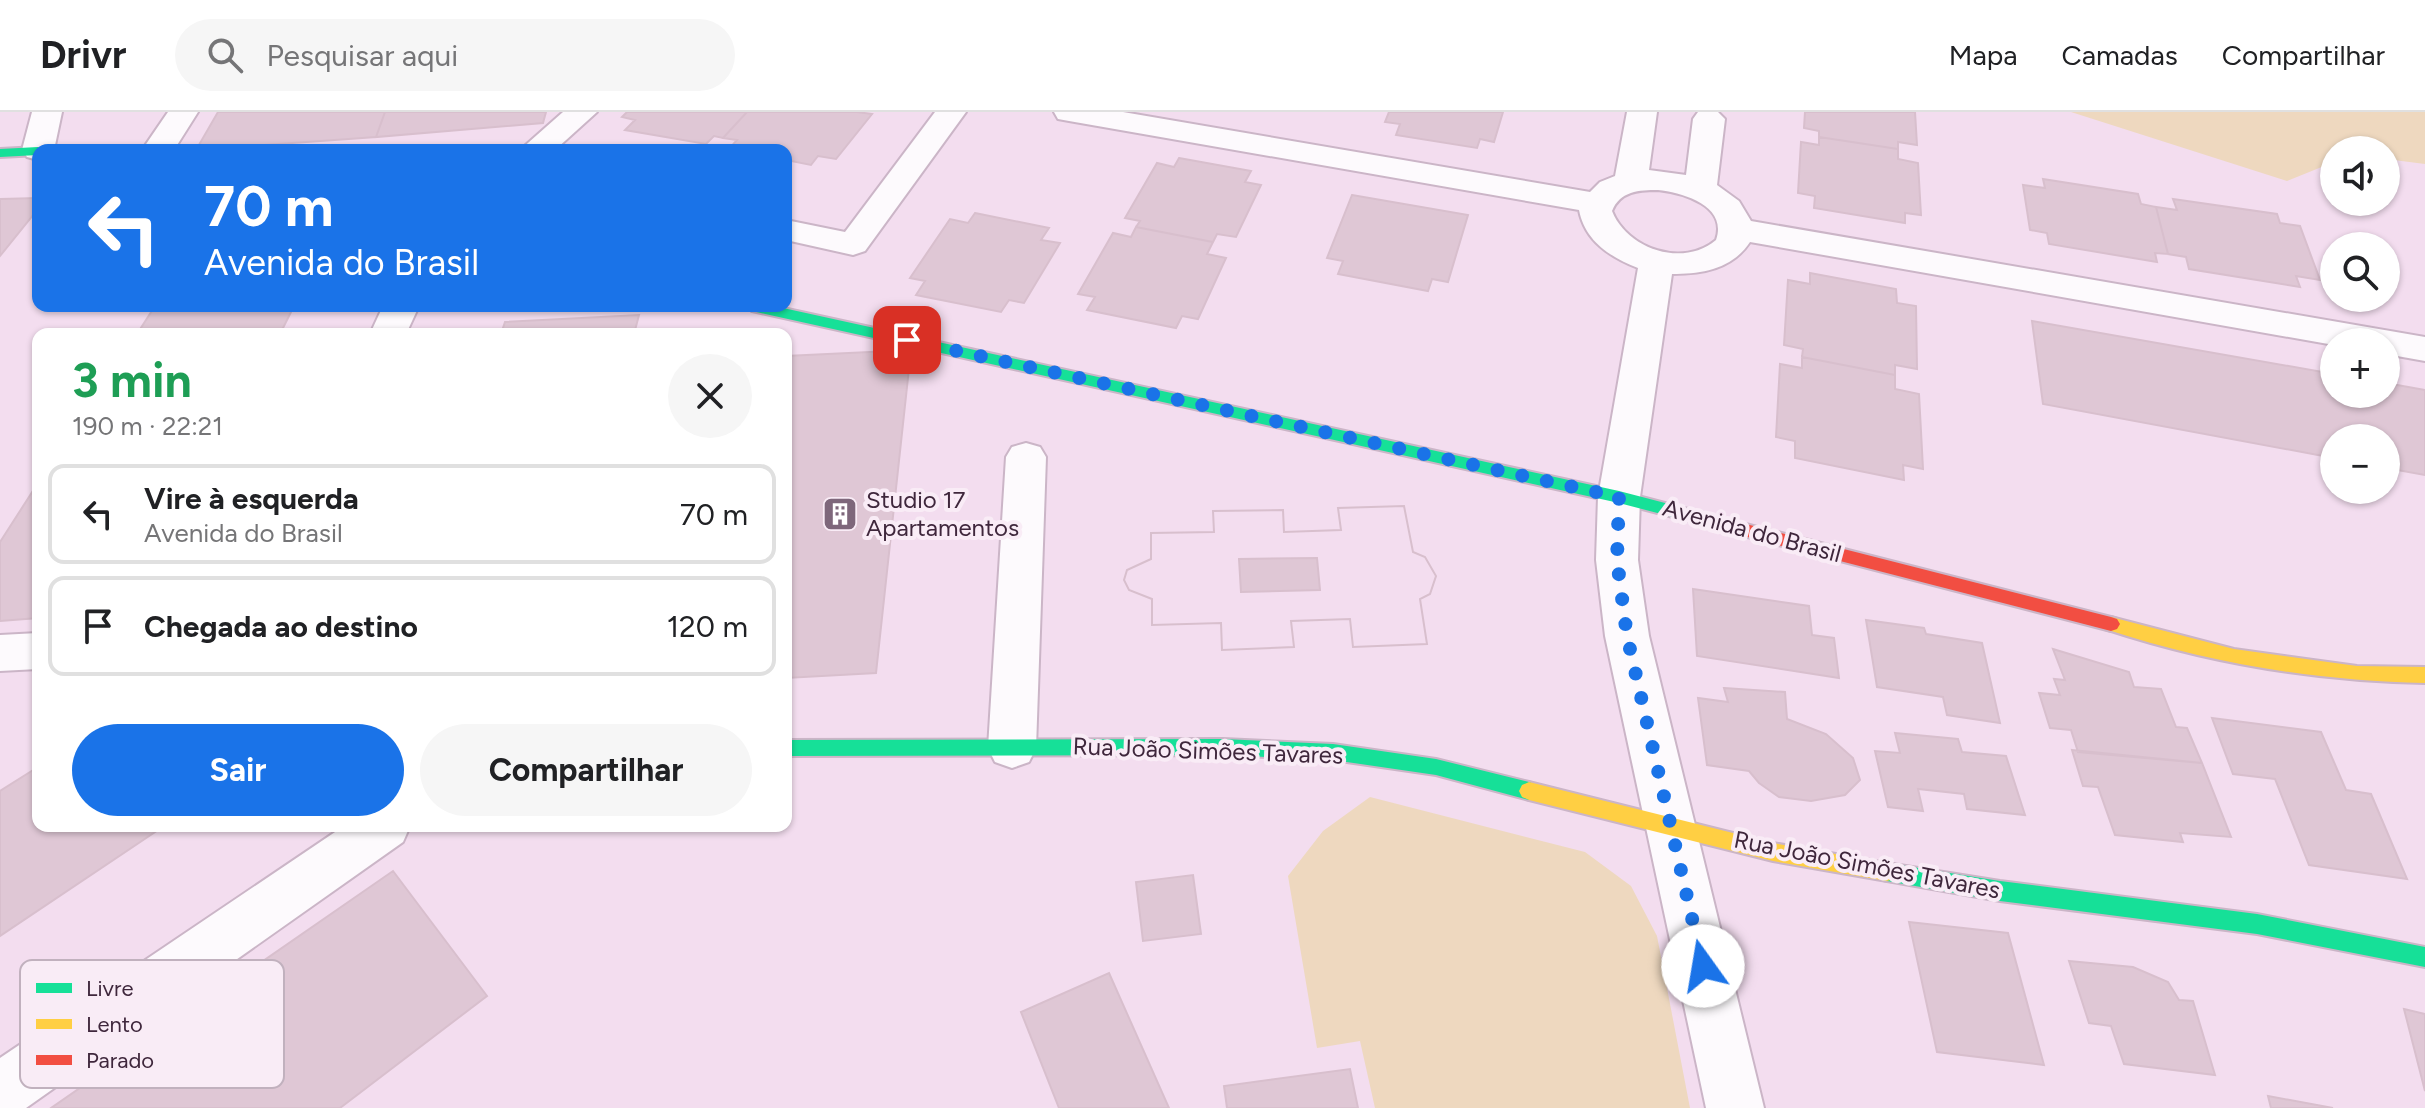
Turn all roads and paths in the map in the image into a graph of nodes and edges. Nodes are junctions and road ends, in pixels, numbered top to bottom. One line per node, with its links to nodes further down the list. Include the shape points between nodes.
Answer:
1 (47, 112): 8 (street)
2 (183, 112): 9 (street)
3 (582, 112): 10 (street)
4 (951, 112): 17 (street, via 853,244)
5 (1069, 112): 15 (street)
6 (1642, 112): 13 (street)
7 (1709, 119): 14 (street)
8 (39, 144)
9 (162, 144)
10 (543, 144)
11 (32, 150): 12 (street)
12 (0, 153)
13 (1631, 181): 14 (street, via 1658,180); 15 (street, via 1610,190)
14 (1700, 190): 16 (street, via 1729,211)
15 (1598, 203): 18 (street, via 1597,220 1608,237 1629,252)
16 (1736, 229): 18 (street, via 1731,245 1713,257 1687,263); 20 (street)
17 (792, 231)
18 (1657, 261): 24 (street)
19 (779, 312): 24 (street, Avenida do Brasil)
20 (2320, 331)
21 (2400, 345): 22 (street)
22 (2425, 349)
23 (1026, 457): 29 (street)
24 (1619, 497): 27 (street, Avenida do Brasil, via 2234,656 2357,674); 30 (street, via 1617,560 1627,636)
25 (32, 651): 26 (street)
26 (0, 653)
27 (2425, 675)
28 (792, 748): 29 (street, Rua João Simões Tavares)
29 (1012, 748): 30 (street, Rua João Simões Tavares, via 1333,752 1436,767)
30 (1671, 825): 32 (street, Rua João Simões Tavares, via 1773,852 2000,891 2257,924); 36 (street)
31 (376, 832): 33 (street)
32 (2425, 957)
33 (191, 960)
34 (20, 1078): 35 (street)
35 (0, 1092)
36 (1735, 1108)

